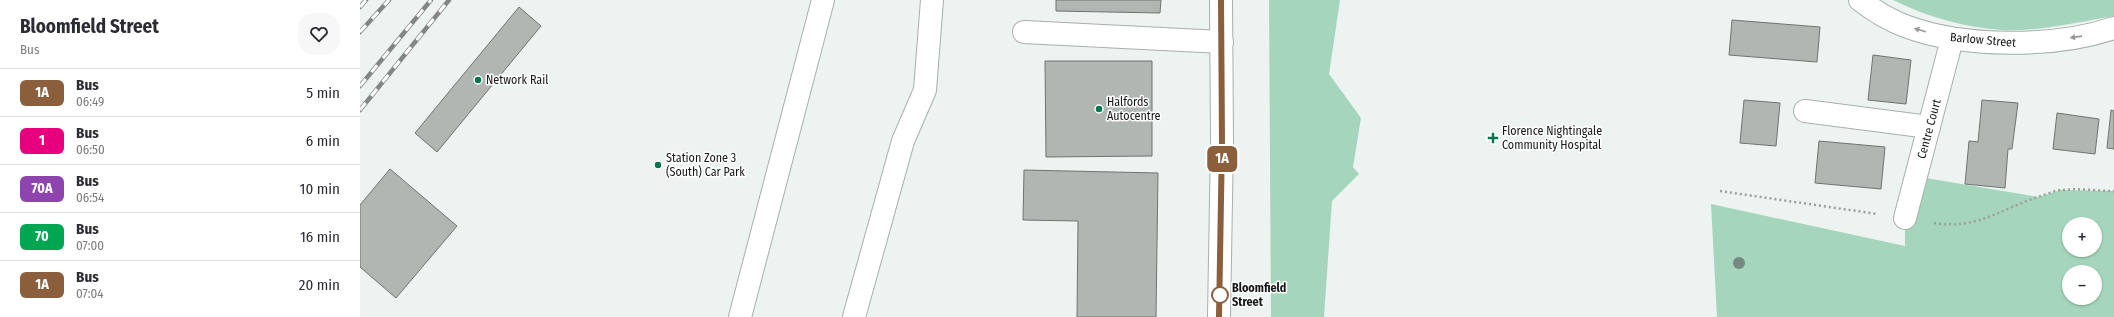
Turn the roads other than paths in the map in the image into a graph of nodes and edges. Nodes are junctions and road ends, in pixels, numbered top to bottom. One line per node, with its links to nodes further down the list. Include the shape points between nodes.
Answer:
1 (823, 0): 12 (street)
2 (932, 0): 13 (street, via 925,90 903,141)
3 (1221, 0): 8 (street)
4 (1860, 0): 7 (street, Barlow Street, one-way to 4, via 1904,26)
5 (2114, 28): 7 (street, Barlow Street, one-way to 7, via 2096,34 2026,44)
6 (1024, 32): 8 (street)
7 (1952, 39): 10 (street, Centre Court)
8 (1222, 42): 14 (street)
9 (1805, 111): 10 (street)
10 (1929, 127): 11 (street, Centre Court)
11 (1905, 218)
12 (740, 317)
13 (854, 317)
14 (1220, 317)

